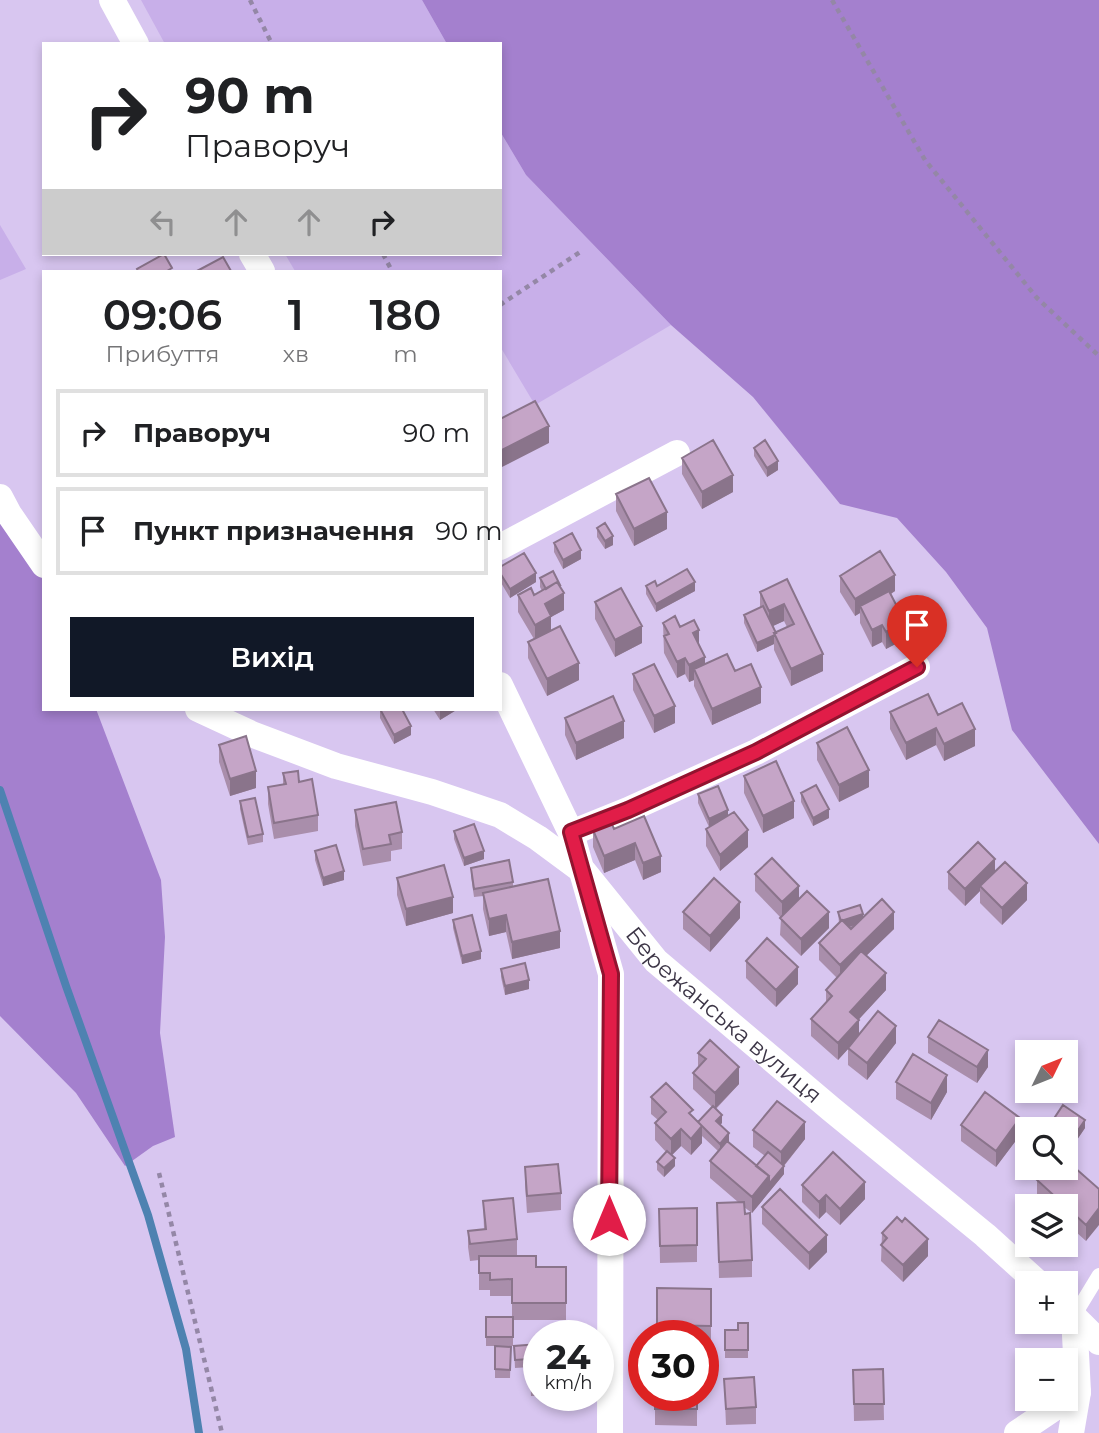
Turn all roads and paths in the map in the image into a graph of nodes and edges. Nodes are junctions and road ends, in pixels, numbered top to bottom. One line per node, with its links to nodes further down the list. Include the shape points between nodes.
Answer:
1 (112, 0): 4 (street)
2 (250, 0): 5 (path)
3 (832, 0): 8 (path, via 925,160 1037,298)
4 (135, 42)
5 (271, 42)
6 (580, 252): 7 (path)
7 (502, 304)
8 (1099, 356)
9 (677, 453): 11 (street)
10 (0, 497): 12 (street)
11 (502, 546)
12 (42, 562)
13 (917, 667): 16 (street, via 756,752)
14 (502, 689): 16 (street)
15 (202, 711): 17 (street, Бережанська вулиця, via 336,766 500,815)
16 (571, 832): 17 (street)
17 (584, 872): 19 (street, Бережанська вулиця, via 656,961); 27 (street, via 611,974)
18 (159, 1173): 26 (path)
19 (1025, 1271)
20 (1099, 1275): 21 (lane)
21 (1078, 1302)
22 (1078, 1320): 23 (street)
23 (1099, 1342)
24 (1050, 1411): 28 (street)
25 (1075, 1411): 29 (street)
26 (222, 1433)
27 (610, 1433)
28 (1017, 1433)
29 (1071, 1433)

